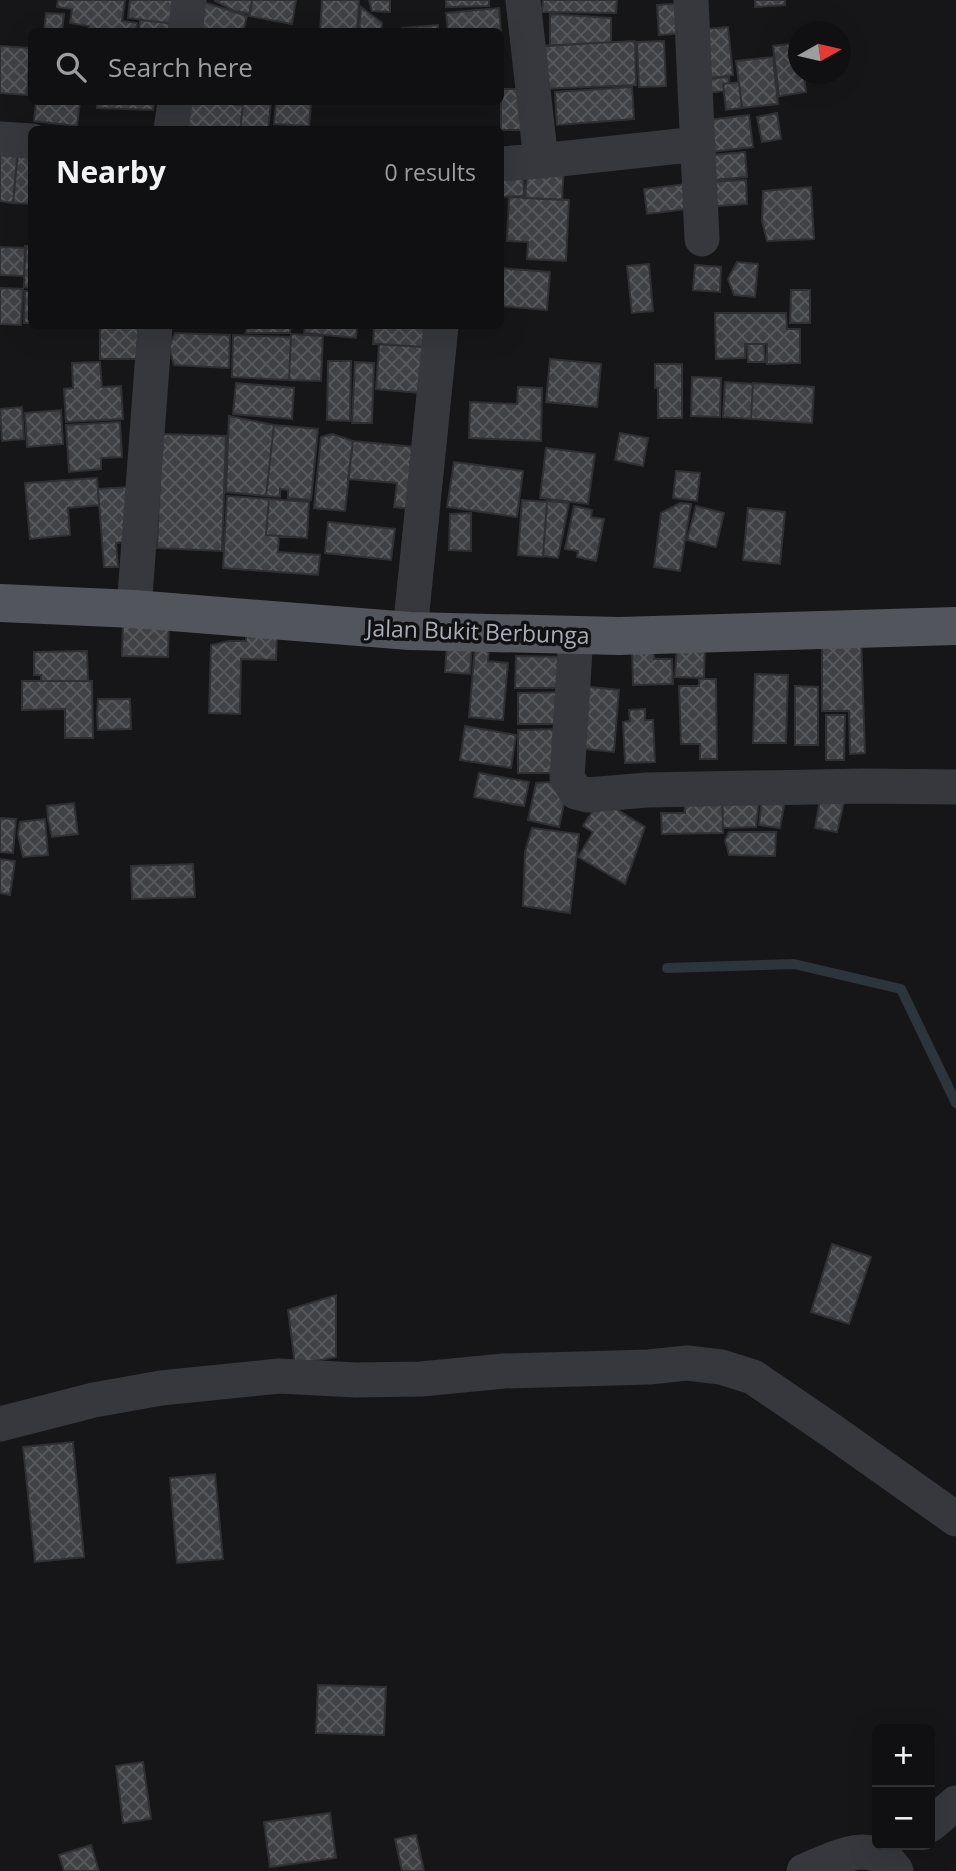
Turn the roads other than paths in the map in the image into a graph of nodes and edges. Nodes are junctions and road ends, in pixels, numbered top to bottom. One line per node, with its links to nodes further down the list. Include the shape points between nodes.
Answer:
1 (190, 0): 4 (street)
2 (523, 0): 10 (street)
3 (691, 0): 9 (street)
4 (186, 28)
5 (175, 105): 6 (street)
6 (172, 126)
7 (0, 139): 8 (street)
8 (28, 141)
9 (698, 144): 10 (street); 12 (street)
10 (541, 161): 11 (street)
11 (504, 164)
12 (702, 240)
13 (155, 329): 16 (street)
14 (441, 329): 18 (street)
15 (0, 603): 16 (main road, Jalan Bukit Berbunga)
16 (134, 609): 18 (main road, Jalan Bukit Berbunga)
17 (956, 626): 19 (main road, Jalan Bukit Berbunga)
18 (410, 631): 19 (main road, Jalan Bukit Berbunga)
19 (576, 635): 20 (street, via 567,778 576,792)
20 (956, 787)
21 (0, 1424): 22 (street, via 161,1388 279,1376 421,1379 688,1363 753,1377)
22 (956, 1519)
23 (956, 1803): 24 (street)
24 (935, 1821)
25 (899, 1860): 26 (street, via 854,1852)
26 (804, 1871)

